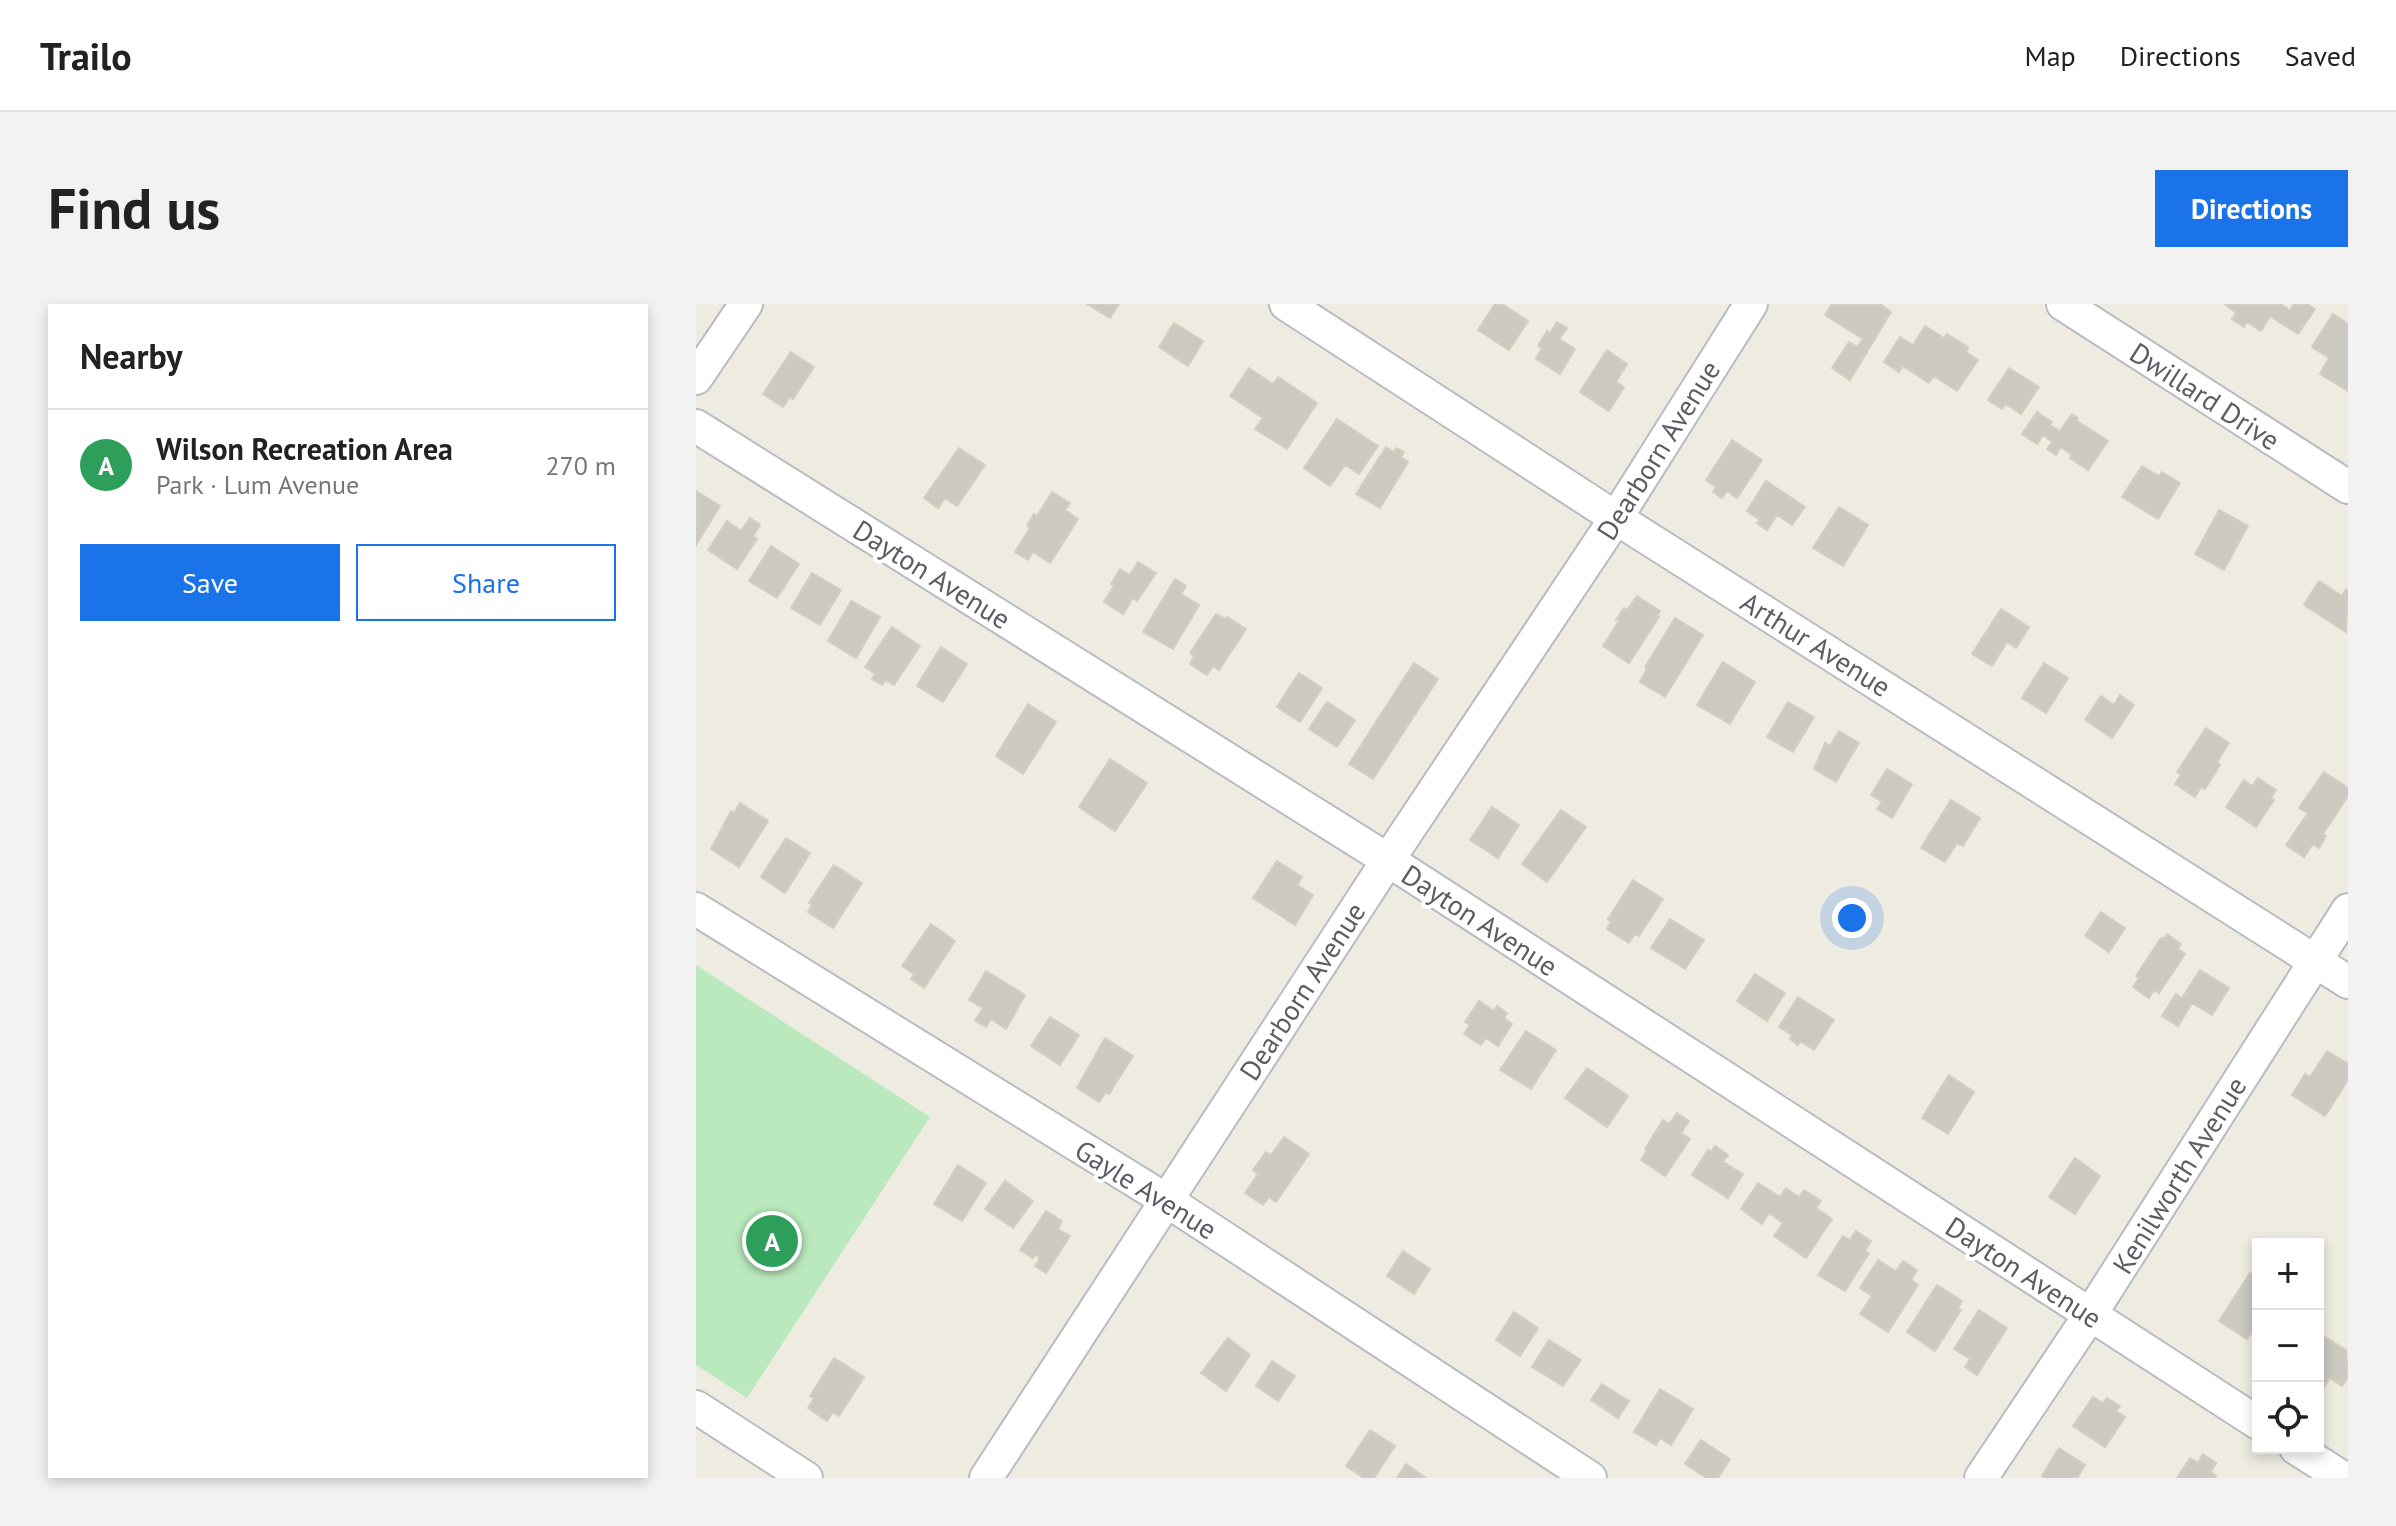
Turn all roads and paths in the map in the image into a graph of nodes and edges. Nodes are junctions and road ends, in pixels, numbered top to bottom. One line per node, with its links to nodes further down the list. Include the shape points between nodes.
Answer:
1 (746, 304): 5 (street)
2 (1286, 304): 8 (street, Arthur Avenue)
3 (1751, 304): 8 (street, Dearborn Avenue)
4 (2063, 304): 7 (street, Dwillard Drive)
5 (696, 378)
6 (696, 426): 9 (street, Dayton Avenue)
7 (2348, 487)
8 (1616, 518): 9 (street, Dearborn Avenue); 12 (street, Arthur Avenue)
9 (1388, 860): 14 (street, Dearborn Avenue); 15 (street, Dayton Avenue)
10 (696, 909): 14 (street, Gayle Avenue)
11 (2348, 910): 12 (street, Kenilworth Avenue)
12 (2315, 960): 13 (street, Arthur Avenue); 15 (street, Kenilworth Avenue)
13 (2348, 982)
14 (1166, 1200): 20 (street, Dearborn Avenue); 21 (street, Gayle Avenue)
15 (2090, 1315): 17 (street, Dayton Avenue); 22 (street, Kenilworth Avenue)
16 (696, 1407): 19 (street)
17 (2252, 1419)
18 (2305, 1454): 23 (street)
19 (806, 1478)
20 (986, 1478)
21 (1590, 1478)
22 (1981, 1478)
23 (2343, 1478)

